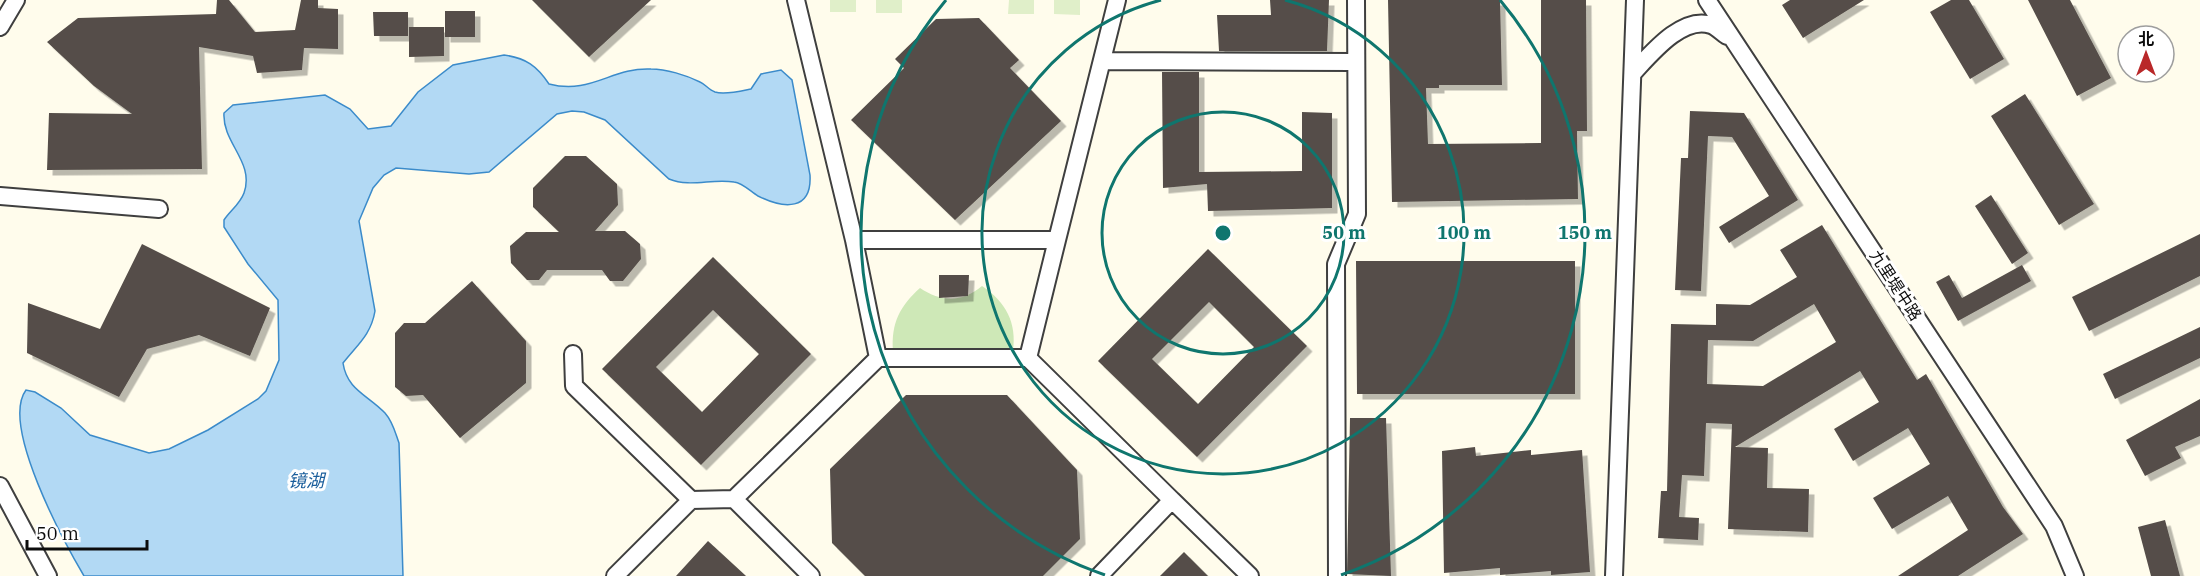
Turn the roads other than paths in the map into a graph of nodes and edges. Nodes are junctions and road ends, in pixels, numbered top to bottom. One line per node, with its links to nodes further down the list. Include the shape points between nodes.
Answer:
1 (16, 0): 7 (street)
2 (796, 0): 14 (street)
3 (1117, 0): 9 (street)
4 (1356, 0): 10 (street)
5 (1635, 0): 11 (street)
6 (1707, 0): 8 (street, 九里堤中路)
7 (0, 27)
8 (1738, 44): 11 (street, via 1710,25 1691,25 1664,40); 30 (street, 九里堤中路, via 2054,526)
9 (1102, 61): 10 (street); 15 (street)
10 (1355, 62): 28 (street, via 1357,214 1336,264)
11 (1633, 73): 29 (street)
12 (0, 195): 13 (street)
13 (159, 208)
14 (854, 240): 15 (street); 17 (street)
15 (1057, 240): 18 (street)
16 (573, 354): 21 (street, via 574,386)
17 (878, 358): 18 (street); 20 (street)
18 (1028, 358): 22 (street)
19 (0, 486): 23 (street)
20 (734, 499): 21 (street); 25 (street)
21 (691, 500): 24 (street)
22 (1172, 500): 26 (street); 27 (street)
23 (48, 576)
24 (615, 576)
25 (812, 576)
26 (1099, 576)
27 (1250, 576)
28 (1337, 576)
29 (1614, 576)
30 (2074, 576)

